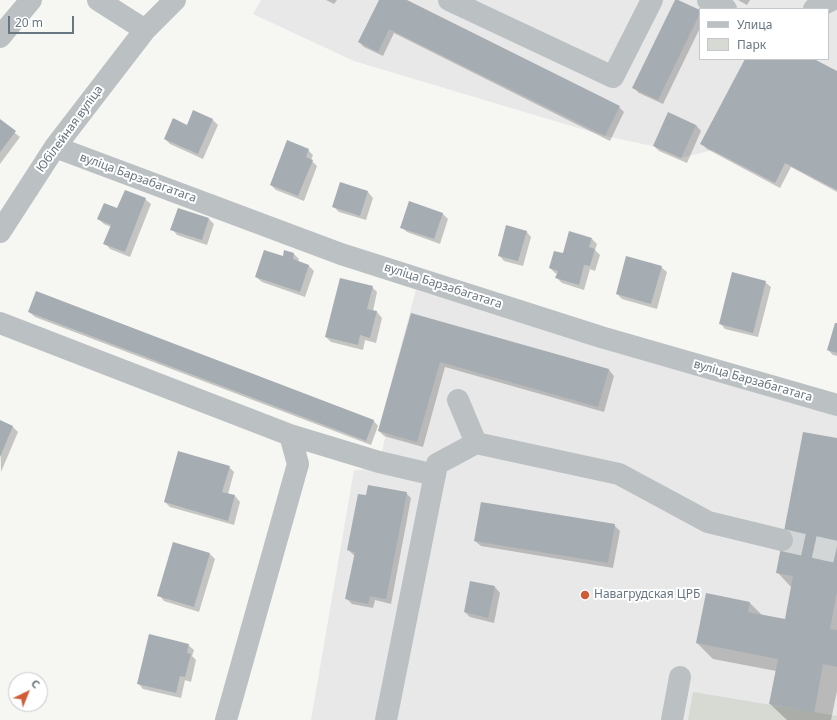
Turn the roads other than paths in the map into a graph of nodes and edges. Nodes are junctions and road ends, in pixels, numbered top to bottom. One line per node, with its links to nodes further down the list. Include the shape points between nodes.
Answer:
1 (31, 0): 11 (street)
2 (98, 0): 10 (street)
3 (174, 0): 10 (street, Юбілейная вуліца)
4 (448, 0): 5 (street, via 613,77)
5 (652, 0)
6 (708, 0): 8 (street)
7 (832, 0): 9 (street)
8 (724, 8)
9 (816, 8)
10 (145, 30): 12 (street, Юбілейная вуліца)
11 (0, 37)
12 (55, 147): 13 (street, Юбілейная вуліца); 16 (street, вуліца Барзабагатага, via 341,254 601,337)
13 (0, 232)
14 (0, 323): 17 (street)
15 (458, 400): 18 (street)
16 (837, 405)
17 (290, 435): 19 (street, via 379,462); 22 (street, via 298,464)
18 (476, 443): 19 (street, via 437,464); 20 (street, via 620,474 708,522)
19 (435, 474): 23 (street)
20 (782, 540)
21 (680, 677): 24 (street)
22 (226, 720)
23 (386, 720)
24 (672, 720)

